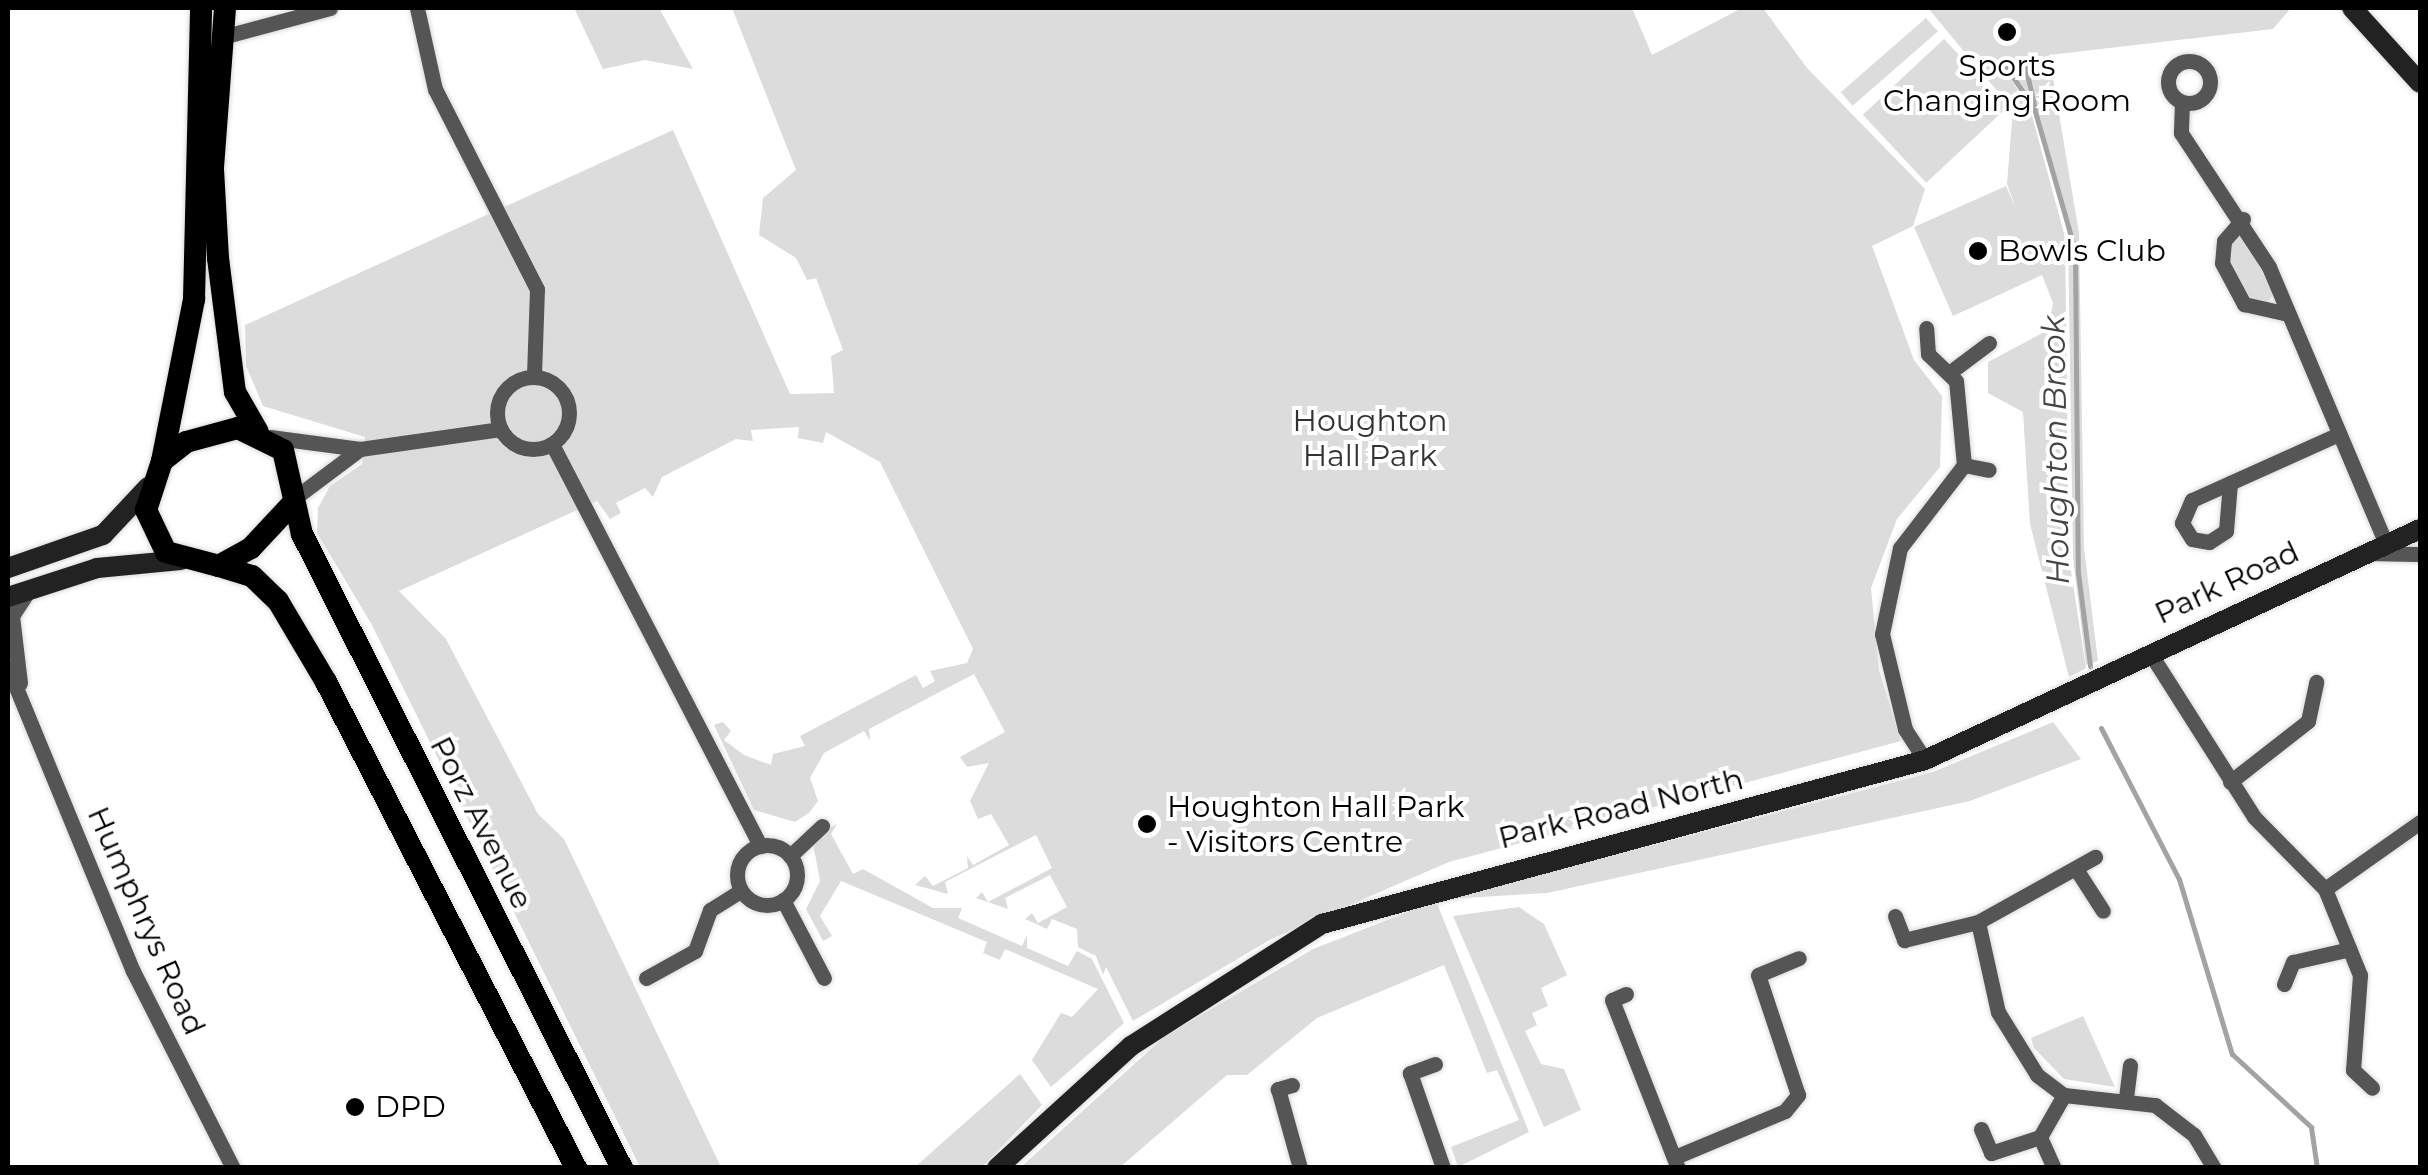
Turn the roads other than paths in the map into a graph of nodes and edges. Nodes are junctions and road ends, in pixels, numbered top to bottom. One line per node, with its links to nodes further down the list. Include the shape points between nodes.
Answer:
1 (201, 8): 21 (main road, via 194,300)
2 (225, 8): 7 (main road)
3 (330, 8): 6 (street)
4 (417, 8): 15 (street, via 435,88 537,289)
5 (2352, 8): 8 (street)
6 (283, 10): 7 (street)
7 (222, 37): 17 (main road, via 218,258 235,392)
8 (2420, 83)
9 (2182, 102): 10 (street, via 2181,134)
10 (2243, 219): 11 (street); 11 (street, via 2224,240 2222,263 2244,304)
11 (2288, 314): 18 (street)
12 (1926, 328): 14 (street, via 1928,354)
13 (1990, 343): 14 (street)
14 (1949, 373): 22 (street)
15 (534, 376): 16 (street, via 502,393); 19 (street, via 556,384 568,404 567,427)
16 (501, 429): 19 (street, via 529,449); 20 (street)
17 (264, 434): 20 (street); 21 (main road, via 211,433); 26 (main road, via 288,461)
18 (2338, 434): 24 (street); 28 (street)
19 (552, 444): 45 (street)
20 (360, 450): 26 (street)
21 (162, 461): 25 (main road)
22 (1964, 465): 23 (street); 41 (street, via 1900,548 1888,581 1886,660)
23 (1990, 470)
24 (2230, 483)
25 (150, 485): 31 (main road, via 148,525); 33 (street, via 103,536)
26 (295, 500): 32 (main road, via 251,548); 72 (main road, Porz Avenue)
27 (2420, 529): 28 (street, Park Road)
28 (2386, 542): 29 (street, Park Road)
29 (2360, 553): 30 (street); 36 (street, Park Road)
30 (2420, 554)
31 (181, 560): 32 (main road); 34 (street, via 97,568)
32 (220, 566): 71 (main road, via 252,576 278,601 326,682)
33 (8, 568)
34 (30, 589): 35 (street); 39 (street, Humphrys Road, via 12,616)
35 (8, 597)
36 (2150, 653): 40 (street, Park Road); 42 (street)
37 (8, 668): 39 (street, Humphrys Road)
38 (2316, 682): 42 (street, via 2308,722)
39 (21, 692): 70 (street, Humphrys Road, via 133,971)
40 (2065, 700): 41 (street, Park Road North)
41 (1925, 760): 73 (street, Park Road North, via 1322,924 1131,1046 1016,1147)
42 (2230, 782): 49 (street)
43 (2420, 822): 49 (street)
44 (822, 826): 46 (street)
45 (760, 846): 46 (street); 50 (street, via 740,864)
46 (790, 856): 51 (street, via 797,874)
47 (2095, 858): 48 (street)
48 (2078, 872): 52 (street); 54 (street)
49 (2325, 889): 55 (street)
50 (741, 890): 51 (street, via 765,905); 57 (street, via 710,910 695,951)
51 (784, 900): 58 (street)
52 (2103, 911)
53 (1894, 916): 54 (street, via 1904,940)
54 (1978, 922): 65 (street, via 1998,1012 2029,1065)
55 (2350, 949): 59 (street, via 2293,954); 64 (street, via 2360,975 2352,1070)
56 (1798, 958): 69 (street, via 1758,975 1798,1073 1798,1095 1785,1112)
57 (646, 978)
58 (824, 978)
59 (2284, 984)
60 (1626, 994): 69 (street, via 1612,1000)
61 (1435, 1064): 75 (street, via 1410,1073)
62 (2130, 1065): 66 (street)
63 (1292, 1086): 74 (street, via 1278,1089)
64 (2372, 1088)
65 (2064, 1095): 66 (street); 68 (street)
66 (2126, 1098): 77 (street, via 2176,1118)
67 (1980, 1129): 68 (street, via 1991,1152)
68 (2040, 1138): 76 (street)
69 (1677, 1162)
70 (232, 1168)
71 (576, 1168)
72 (622, 1168)
73 (1001, 1168)
74 (1300, 1168)
75 (1443, 1168)
76 (2054, 1168)
77 (2214, 1168)

